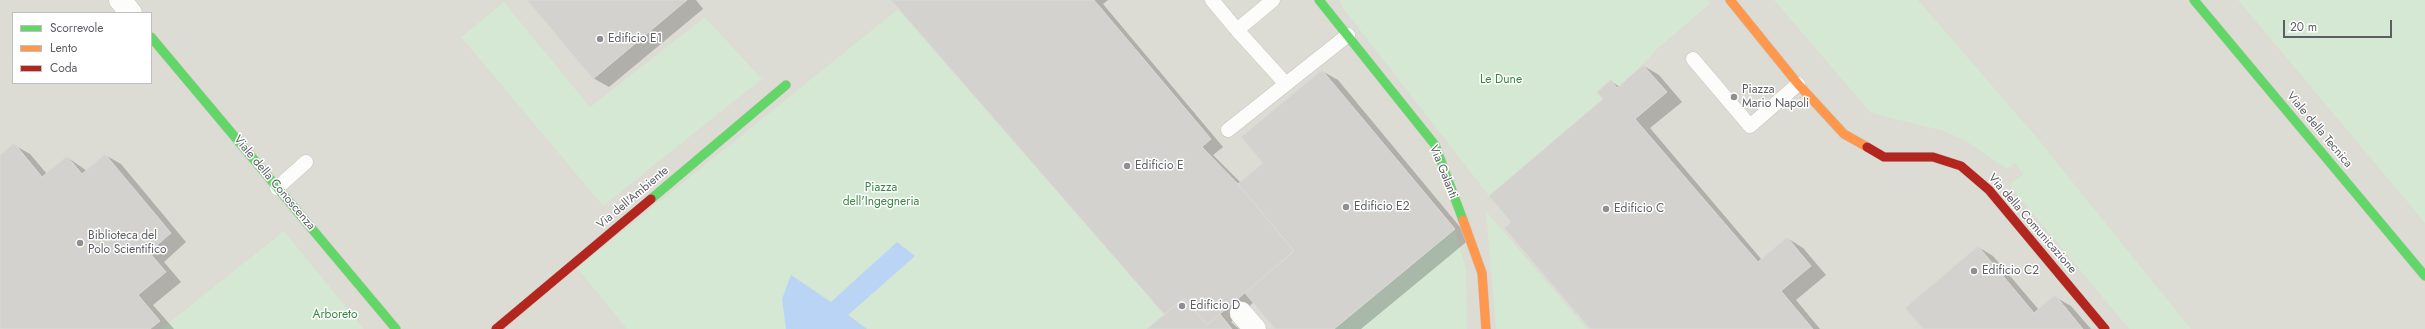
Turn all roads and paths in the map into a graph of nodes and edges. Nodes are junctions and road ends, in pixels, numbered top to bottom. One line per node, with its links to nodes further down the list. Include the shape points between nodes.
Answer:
1 (120, 0): 7 (street)
2 (1212, 0): 8 (lane)
3 (1273, 0): 8 (lane)
4 (1319, 0): 9 (street, Via Galanti)
5 (1730, 0): 13 (street, Via della Comunicazione)
6 (2194, 0): 18 (street, Viale della Tecnica)
7 (130, 12)
8 (1237, 30): 12 (lane)
9 (1348, 35): 12 (lane); 21 (street, Via Galanti, via 1434,145 1482,273)
10 (152, 38): 17 (street, Viale della Conoscenza)
11 (1693, 59): 13 (lane, via 1750,126)
12 (1286, 84): 15 (lane)
13 (1798, 84): 22 (street, Via della Comunicazione, via 1844,134 1884,157 1933,157 1961,166 1990,190)
14 (786, 85): 20 (street, Via dell'Ambiente)
15 (1228, 130)
16 (306, 162): 17 (lane)
17 (277, 188): 19 (street, Viale della Conoscenza)
18 (2425, 276)
19 (396, 329)
20 (496, 329)
21 (1486, 329)
22 (2105, 329)

